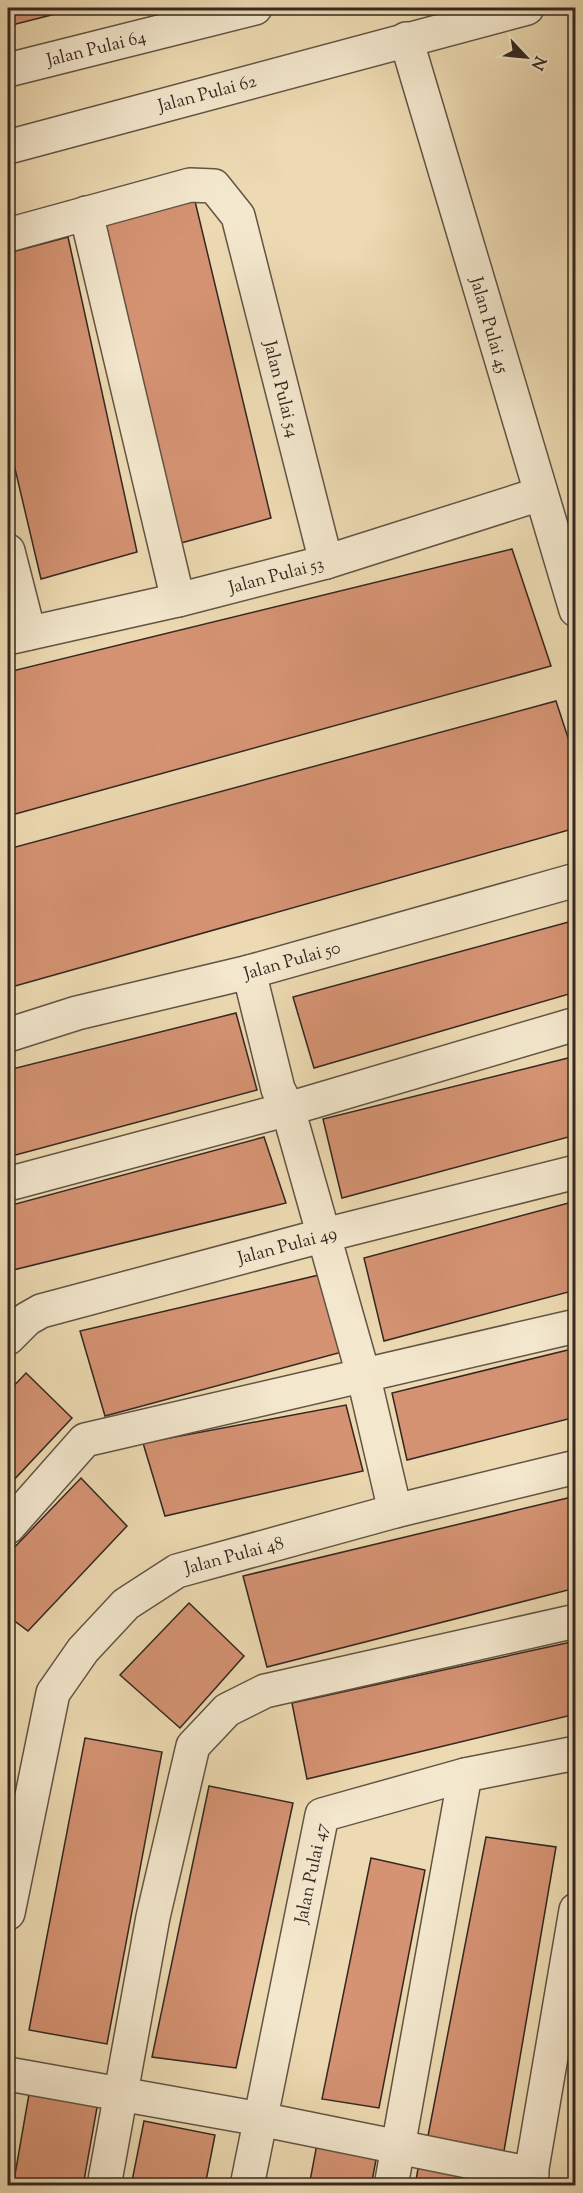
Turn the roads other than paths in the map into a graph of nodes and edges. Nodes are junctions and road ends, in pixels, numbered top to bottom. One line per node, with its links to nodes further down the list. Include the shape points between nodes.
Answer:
1 (255, 8): 4 (street, Jalan Pulai 64)
2 (527, 8): 3 (street, Jalan Pulai 62)
3 (406, 39): 5 (street, Jalan Pulai 62); 8 (street, Jalan Pulai 45)
4 (8, 70)
5 (8, 147)
6 (86, 213): 7 (street); 10 (street, Jalan Pulai 54, via 190,185 214,186 238,216); 11 (street)
7 (8, 235)
8 (540, 494): 10 (street, Jalan Pulai 53); 12 (street, Jalan Pulai 45)
9 (8, 551): 13 (street)
10 (326, 562): 11 (street, Jalan Pulai 53)
11 (178, 600): 13 (street, Jalan Pulai 53)
12 (576, 610)
13 (18, 635)
14 (576, 880): 15 (street, Jalan Pulai 50)
15 (249, 972): 17 (street, Jalan Pulai 50, via 77,1013); 18 (street, via 278,1089)
16 (576, 1024): 18 (street)
17 (8, 1035)
18 (288, 1109): 20 (street); 21 (street)
19 (576, 1172): 21 (street, Jalan Pulai 49)
20 (8, 1184)
21 (325, 1235): 23 (street, Jalan Pulai 49, via 41,1311); 24 (street)
22 (576, 1326): 24 (street)
23 (8, 1338)
24 (363, 1374): 26 (street); 27 (street, via 85,1440)
25 (576, 1467): 26 (street, Jalan Pulai 48)
26 (395, 1511): 32 (street, Jalan Pulai 48, via 177,1571 126,1604 83,1650 53,1693)
27 (8, 1527)
28 (576, 1620): 34 (street, via 265,1691 227,1710 193,1746 153,1917)
29 (576, 1753): 30 (street, Jalan Pulai 47)
30 (465, 1775): 35 (street, Jalan Pulai 47, via 322,1815); 36 (street)
31 (576, 1910): 37 (street)
32 (8, 1913)
33 (8, 2074): 34 (street)
34 (122, 2095): 35 (street); 38 (street)
35 (260, 2119): 36 (street); 39 (street, Jalan Pulai 47)
36 (399, 2146): 37 (street); 40 (street)
37 (531, 2180)
38 (104, 2186)
39 (247, 2186)
40 (391, 2186)

